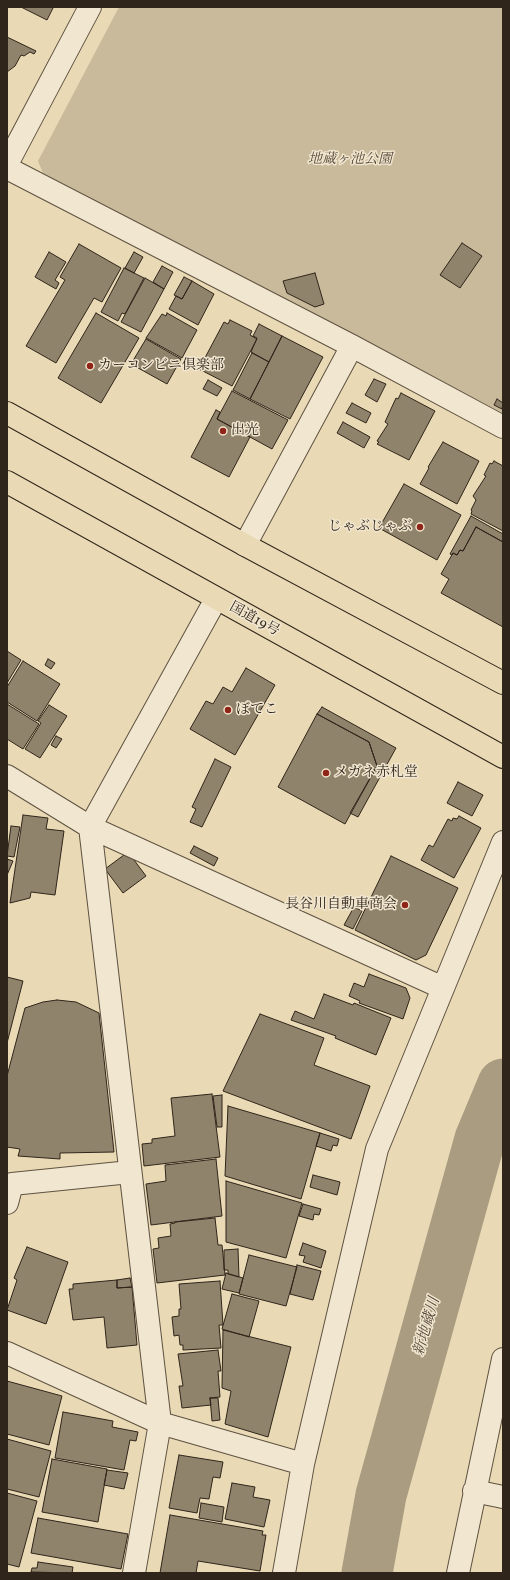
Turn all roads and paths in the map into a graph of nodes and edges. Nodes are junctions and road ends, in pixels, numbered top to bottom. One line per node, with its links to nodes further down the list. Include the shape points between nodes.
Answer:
1 (90, 7): 2 (street)
2 (7, 164)
3 (7, 168): 4 (street)
4 (352, 346): 6 (street); 8 (street)
5 (7, 413): 8 (highway)
6 (503, 427)
7 (7, 482): 9 (highway, 国道19号)
8 (245, 545): 10 (highway)
9 (216, 599): 11 (highway, 国道19号); 13 (street)
10 (503, 683)
11 (503, 757)
12 (7, 776): 13 (street)
13 (90, 827): 15 (street); 16 (street)
14 (503, 842): 15 (street)
15 (443, 988): 21 (street, via 377,1149)
16 (130, 1172): 17 (street, via 12,1184); 20 (street)
17 (7, 1203)
18 (7, 1353): 20 (street)
19 (503, 1359): 22 (street)
20 (160, 1423): 21 (street); 24 (street)
21 (303, 1464): 25 (street)
22 (474, 1492): 23 (street); 26 (street)
23 (503, 1497)
24 (134, 1573)
25 (284, 1573)
26 (458, 1573)

